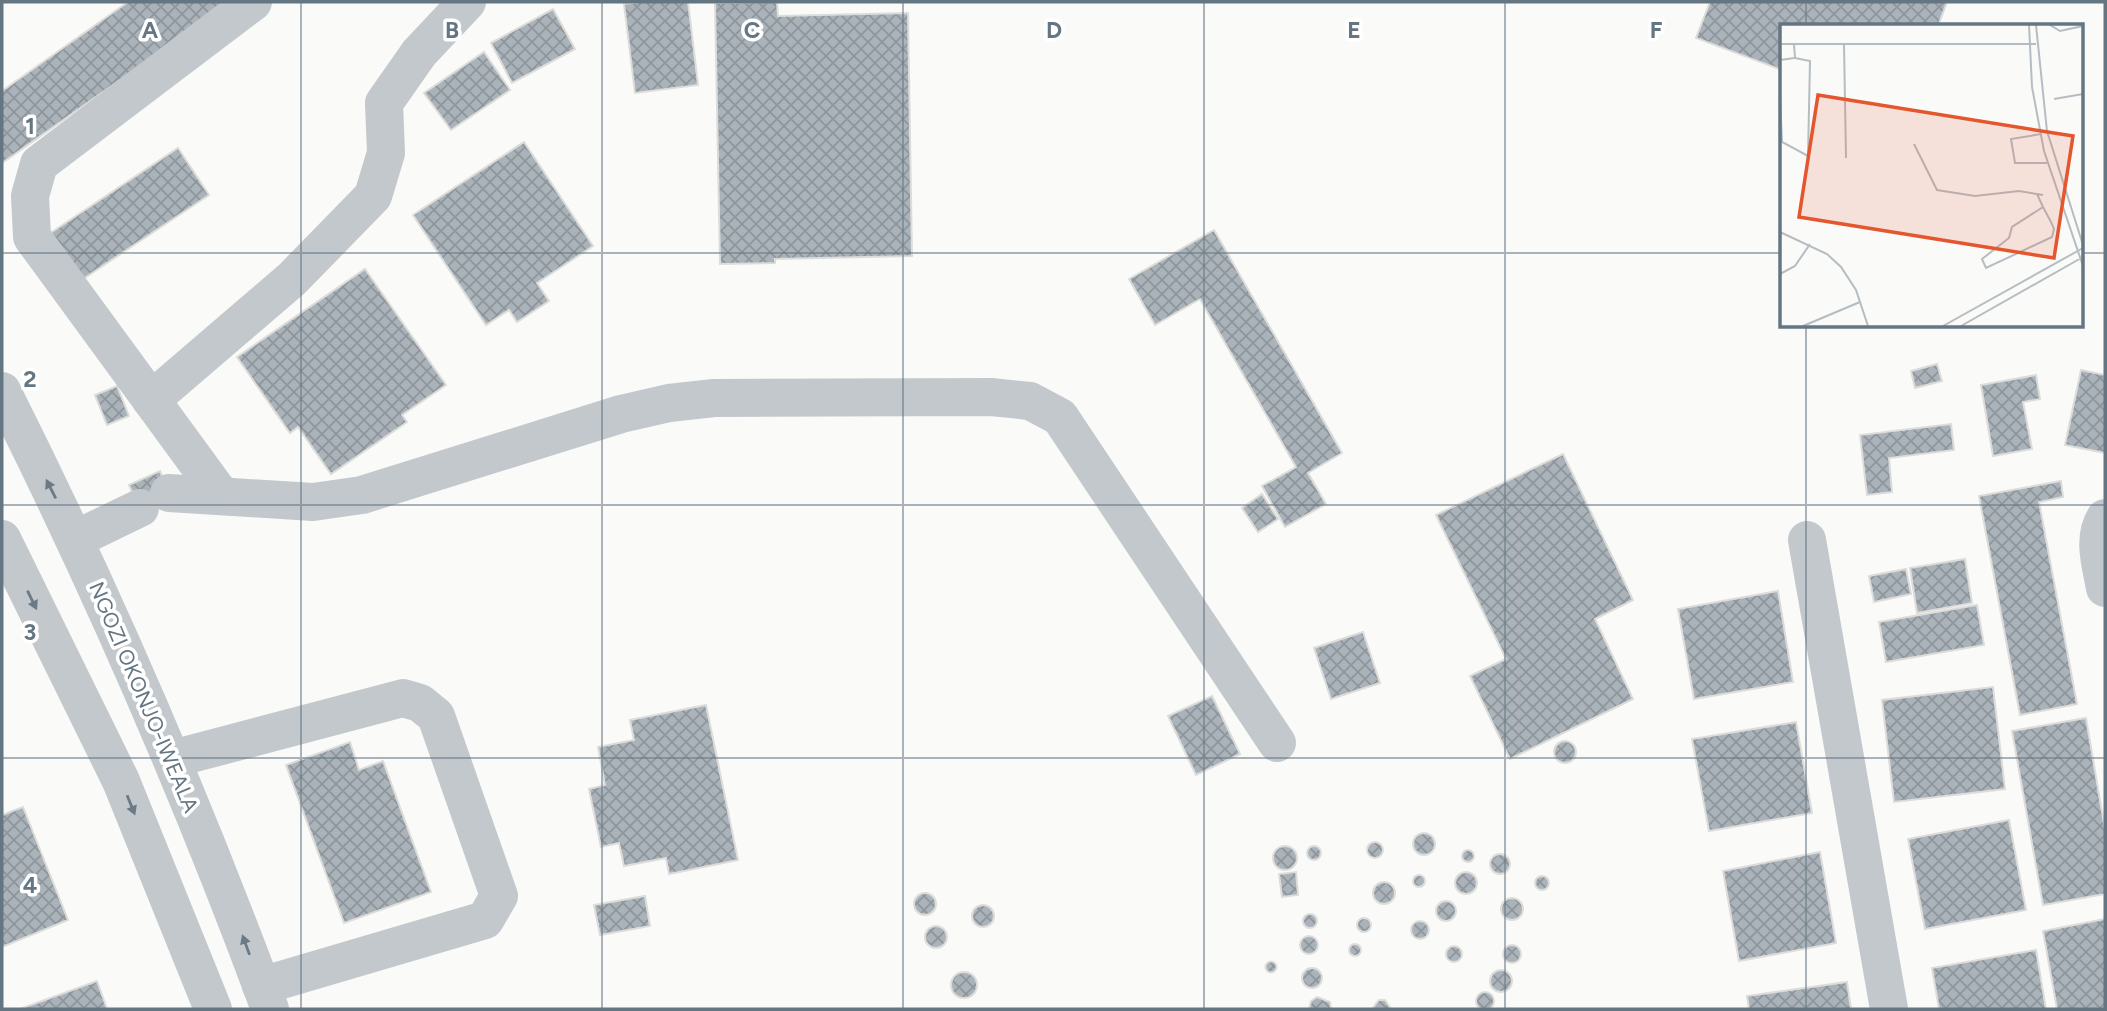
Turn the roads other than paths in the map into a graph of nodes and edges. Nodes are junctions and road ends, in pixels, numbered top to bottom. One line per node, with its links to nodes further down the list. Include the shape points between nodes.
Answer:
1 (253, 2): 4 (street, via 39,164 30,196 32,237)
2 (467, 2): 4 (street, via 419,53 384,103 386,153 373,196 292,279)
3 (2, 391): 8 (street, NGOZI OKONJO-IWEALA, one-way to 3)
4 (151, 400): 5 (street)
5 (220, 494): 8 (street, via 154,500); 11 (street, via 313,502 362,495 669,403 714,398 991,397 1030,401 1060,417)
6 (2105, 518): 10 (street, via 2098,544)
7 (2, 539): 14 (street, one-way to 14, via 121,781)
8 (76, 540): 12 (street, NGOZI OKONJO-IWEALA)
9 (1807, 540): 15 (street)
10 (2105, 588)
11 (1277, 743)
12 (172, 759): 13 (street, NGOZI OKONJO-IWEALA, one-way to 12); 13 (street, via 403,698 420,703 436,716 499,896 494,908 485,920)
13 (266, 997)
14 (213, 1009)
15 (1889, 1009)

